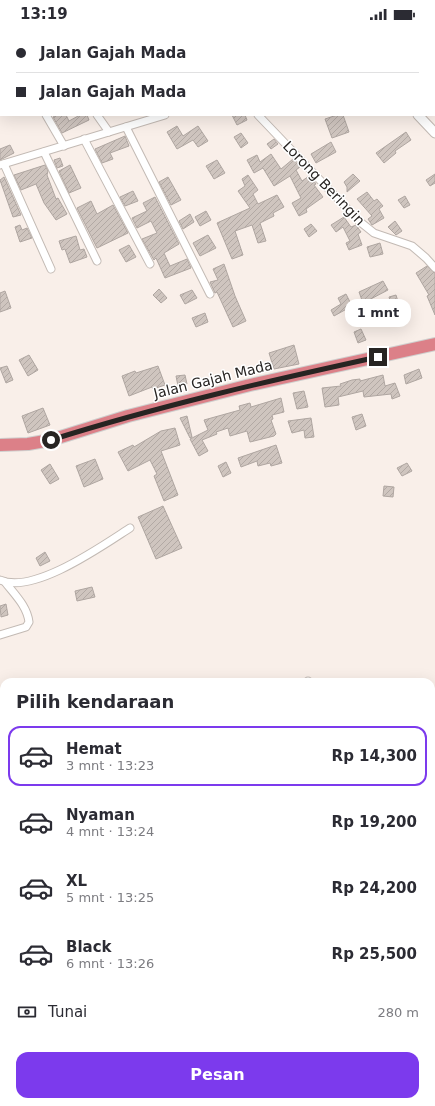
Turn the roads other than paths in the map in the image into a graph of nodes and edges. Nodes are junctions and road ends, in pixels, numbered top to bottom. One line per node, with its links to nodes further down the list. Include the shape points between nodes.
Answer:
1 (47, 116): 10 (street)
2 (98, 116): 8 (street)
3 (162, 116): 6 (street)
4 (259, 116): 15 (street, Lorong Beringin, via 374,233 412,246)
5 (419, 116): 7 (street)
6 (126, 127): 8 (street); 17 (street)
7 (434, 130)
8 (109, 132): 9 (street)
9 (84, 139): 10 (street); 14 (street)
10 (64, 146): 11 (street)
11 (44, 152): 12 (street); 13 (street)
12 (2, 165): 16 (street)
13 (97, 261)
14 (150, 264)
15 (435, 268)
16 (51, 269)
17 (210, 294)
18 (435, 344): 19 (highway, Jalan Gajah Mada, via 250,385 128,416 51,440)
19 (0, 445)
20 (130, 528): 21 (street, via 56,572 21,583)
21 (2, 582): 22 (street, via 22,603 29,622 26,627)
22 (0, 635)

